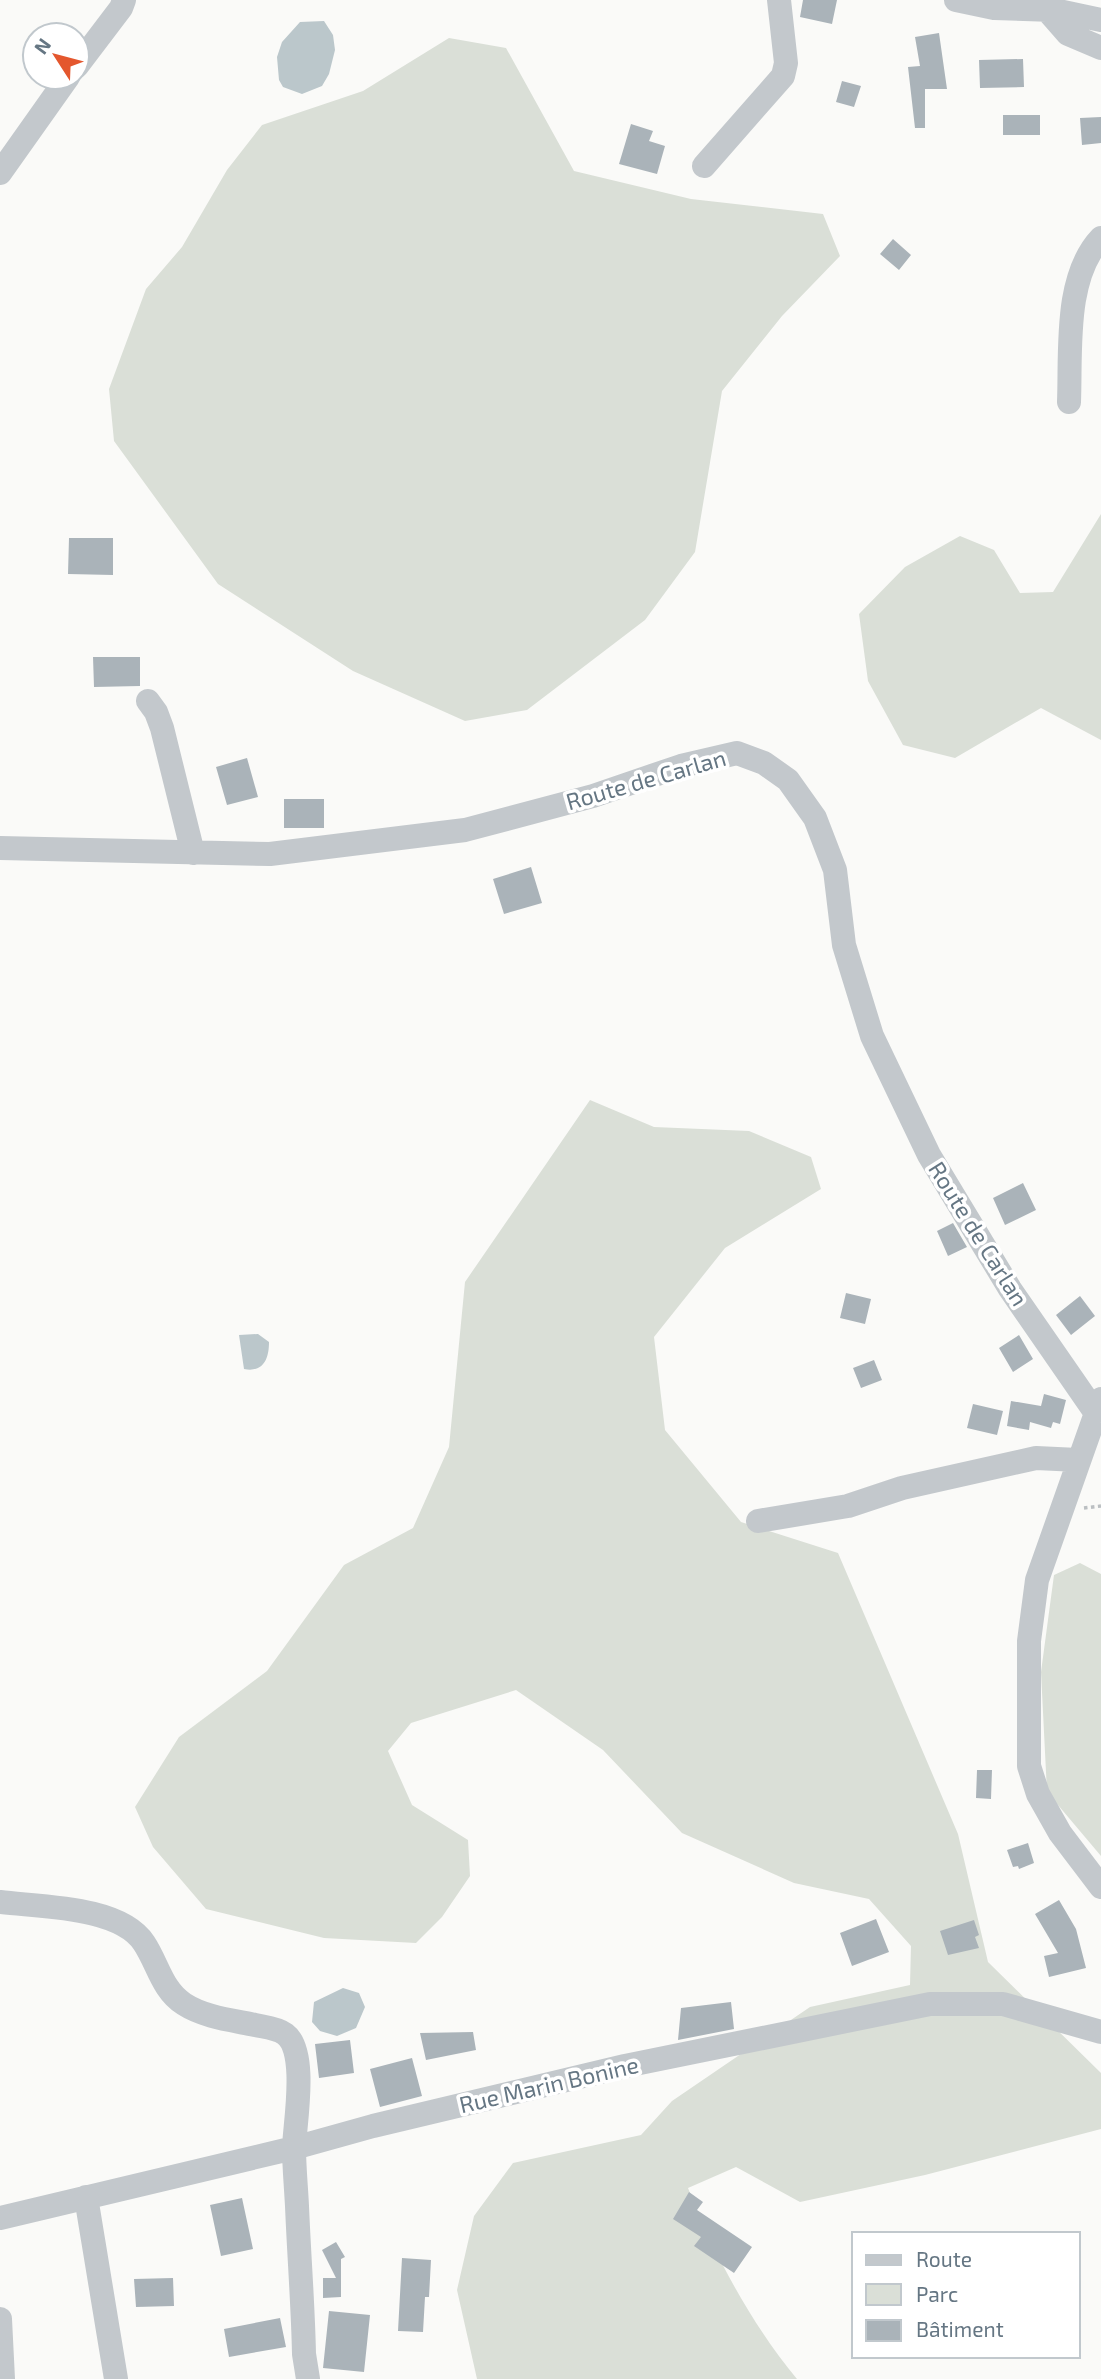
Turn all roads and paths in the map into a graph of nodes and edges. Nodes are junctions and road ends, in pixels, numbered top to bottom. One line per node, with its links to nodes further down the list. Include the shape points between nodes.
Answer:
1 (124, 0): 6 (street)
2 (779, 0): 9 (street, via 786,63 783,76)
3 (956, 0): 4 (street, via 994,8)
4 (1047, 10): 5 (street); 7 (street, via 1068,34)
5 (1101, 20)
6 (91, 47)
7 (1101, 48)
8 (58, 91): 10 (street)
9 (704, 166)
10 (0, 173)
11 (1101, 238): 12 (street, via 1077,281)
12 (1069, 402)
13 (148, 701): 15 (street, via 162,729)
14 (0, 848): 15 (street, Route de Carlan)
15 (193, 853): 16 (street, Route de Carlan, via 270,854 465,830 737,753 764,763 788,780 815,818 835,870 844,945 872,1036 929,1155 1010,1289)
16 (1098, 1406): 17 (street)
17 (1078, 1460): 18 (street, via 1036,1458 902,1488 848,1506); 19 (street, via 1037,1580 1029,1641 1029,1766 1038,1794 1060,1833)
18 (758, 1521)
19 (1101, 1887)
20 (0, 1902): 22 (street, via 96,1914 123,1924 142,1940 164,1986 183,2004 285,2034 292,2042 300,2099)
21 (1101, 2032): 22 (street, Rue Marin Bonine, via 1003,2004 930,2004 625,2066)
22 (294, 2148): 23 (street, Rue Marin Bonine); 28 (street)
23 (86, 2197): 24 (street, Rue Marin Bonine); 27 (street)
24 (0, 2218)
25 (0, 2319): 26 (street)
26 (3, 2379)
27 (116, 2379)
28 (309, 2379)

